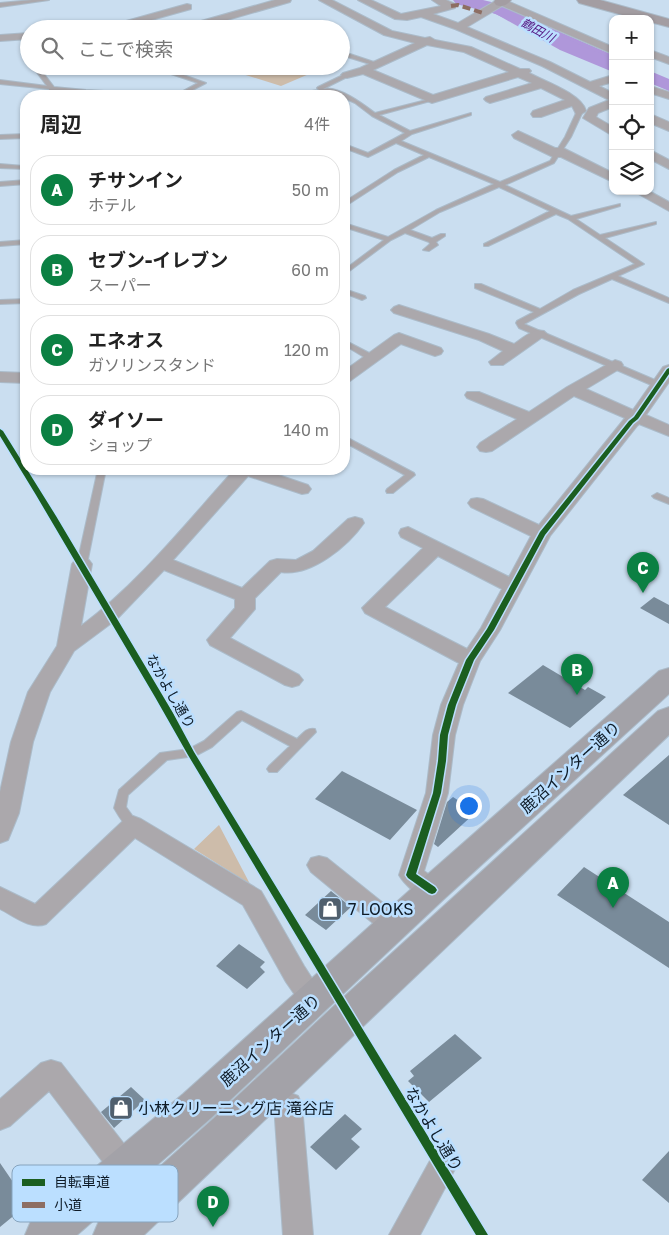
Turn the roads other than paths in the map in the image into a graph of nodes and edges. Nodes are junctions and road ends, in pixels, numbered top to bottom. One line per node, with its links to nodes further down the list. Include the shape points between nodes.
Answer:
1 (46, 0): 8 (lane)
2 (286, 0): 12 (street)
3 (324, 0): 19 (street, via 381,30)
4 (364, 0): 10 (street, via 399,17)
5 (437, 0): 10 (street, via 451,6)
6 (503, 1): 14 (street); 18 (street)
7 (594, 1): 13 (street)
8 (0, 5)
9 (187, 7): 11 (street)
10 (422, 14): 14 (street)
11 (141, 20)
12 (216, 20)
13 (669, 23)
14 (458, 27): 19 (street); 25 (street)
15 (601, 33): 18 (street)
16 (20, 37): 17 (street)
17 (0, 38)
18 (582, 38): 20 (street)
19 (426, 42): 24 (street); 28 (street, via 467,48)
20 (609, 49)
21 (350, 55): 24 (lane)
22 (654, 55): 23 (street)
23 (669, 61): 26 (street)
24 (376, 64): 27 (street)
25 (546, 64): 28 (street); 36 (street)
26 (654, 66)
27 (364, 70): 29 (street); 45 (street)
28 (520, 73): 35 (street); 45 (street)
29 (350, 74)
30 (42, 75): 37 (lane)
31 (178, 75): 39 (lane, via 203,84)
32 (347, 75): 40 (lane)
33 (609, 79): 36 (street)
34 (0, 82): 37 (lane)
35 (542, 84): 46 (street); 48 (street)
36 (589, 86): 42 (street)
37 (52, 88): 38 (lane)
38 (69, 90)
39 (189, 90)
40 (318, 90)
41 (654, 90): 43 (street)
42 (609, 96)
43 (669, 96)
44 (350, 99): 51 (lane)
45 (432, 99): 51 (lane)
46 (490, 99)
47 (609, 105): 54 (street, via 594,111 589,118)
48 (577, 106): 50 (street); 61 (lane, via 568,137)
49 (468, 114): 55 (lane)
50 (537, 114)
51 (374, 116): 55 (lane)
52 (654, 120): 53 (street)
53 (669, 127)
54 (609, 130)
55 (410, 133): 59 (lane)
56 (518, 135): 61 (street)
57 (20, 136): 58 (lane)
58 (0, 137)
59 (396, 141): 60 (lane, via 368,155); 63 (lane)
60 (350, 148)
61 (558, 153): 67 (street); 70 (lane, via 552,162)
62 (654, 153): 65 (street)
63 (428, 155): 70 (lane); 72 (lane)
64 (20, 165): 66 (lane)
65 (669, 165)
66 (0, 166)
67 (609, 176)
68 (20, 182): 69 (lane)
69 (0, 184)
70 (501, 185): 75 (lane); 79 (lane, via 438,211)
71 (646, 195): 74 (street)
72 (350, 201)
73 (618, 205): 76 (lane)
74 (669, 207)
75 (556, 211): 76 (lane); 86 (lane)
76 (570, 218): 81 (lane)
77 (654, 224): 81 (lane)
78 (350, 227): 82 (lane)
79 (404, 230): 82 (lane); 83 (lane)
80 (443, 236): 83 (lane)
81 (599, 237): 91 (lane, via 640,264)
82 (389, 239): 89 (lane)
83 (432, 241): 87 (lane, via 434,245)
84 (20, 242): 85 (lane)
85 (0, 244)
86 (486, 245)
87 (427, 250)
88 (350, 264): 89 (lane)
89 (354, 265): 90 (lane)
90 (350, 268)
91 (611, 276): 96 (lane); 99 (lane)
92 (478, 286): 99 (lane)
93 (350, 293): 94 (lane)
94 (362, 298)
95 (20, 301): 97 (lane)
96 (669, 301)
97 (0, 302)
98 (399, 310): 102 (street)
99 (540, 312): 100 (lane, via 520,323)
100 (539, 334): 102 (street); 106 (lane)
101 (350, 345): 104 (lane)
102 (515, 350): 105 (street)
103 (435, 351): 104 (street, via 399,338)
104 (372, 358): 107 (street)
105 (497, 362)
106 (615, 366): 109 (lane); 111 (street)
107 (350, 374)
108 (0, 377): 110 (street)
109 (666, 377): 114 (street)
110 (20, 378)
111 (573, 390): 113 (street); 114 (street)
112 (473, 395): 113 (street)
113 (530, 418): 117 (street)
114 (636, 418): 115 (street); 128 (street)
115 (669, 431)
116 (350, 441): 122 (lane, via 411,475)
117 (486, 448)
118 (101, 475): 131 (lane)
119 (240, 475): 130 (street)
120 (262, 475): 121 (street)
121 (302, 489)
122 (390, 491)
123 (657, 496): 124 (lane)
124 (669, 501)
125 (477, 502): 128 (street)
126 (355, 523): 133 (street, via 310,564 286,568 277,565)
127 (408, 533): 129 (street)
128 (542, 534): 132 (street)
129 (436, 547): 132 (street); 135 (street, via 372,608)
130 (162, 562): 133 (street); 134 (street, via 110,614)
131 (82, 564): 134 (street)
132 (514, 587): 135 (street)
133 (245, 596): 137 (street, via 245,608 218,640)
134 (67, 646): 143 (street, via 33,707)
135 (470, 660): 145 (street, via 452,705 444,735 437,793 411,875)
136 (669, 678): 145 (main road, 鹿沼インター通り)
137 (292, 680)
138 (669, 718): 154 (main road)
139 (311, 732): 140 (lane)
140 (298, 745): 141 (lane); 142 (lane, via 241,716 208,744 191,753 164,756 123,793 120,808)
141 (273, 770)
142 (133, 825): 146 (street, via 37,917); 148 (street, via 252,898)
143 (0, 834)
144 (319, 865): 147 (street)
145 (432, 890): 147 (main road, 鹿沼インター通り)
146 (0, 897)
147 (394, 926): 148 (main road, 鹿沼インター通り)
148 (313, 1000): 152 (main road, 鹿沼インター通り)
149 (288, 1105): 159 (street)
150 (0, 1117): 151 (street, via 51,1072)
151 (122, 1165)
152 (128, 1165)
153 (442, 1167): 160 (street)
154 (178, 1177)
155 (61, 1222): 157 (main road, 鹿沼インター通り)
156 (128, 1222): 158 (main road)
157 (46, 1235)
158 (114, 1235)
159 (298, 1235)
160 (404, 1235)

